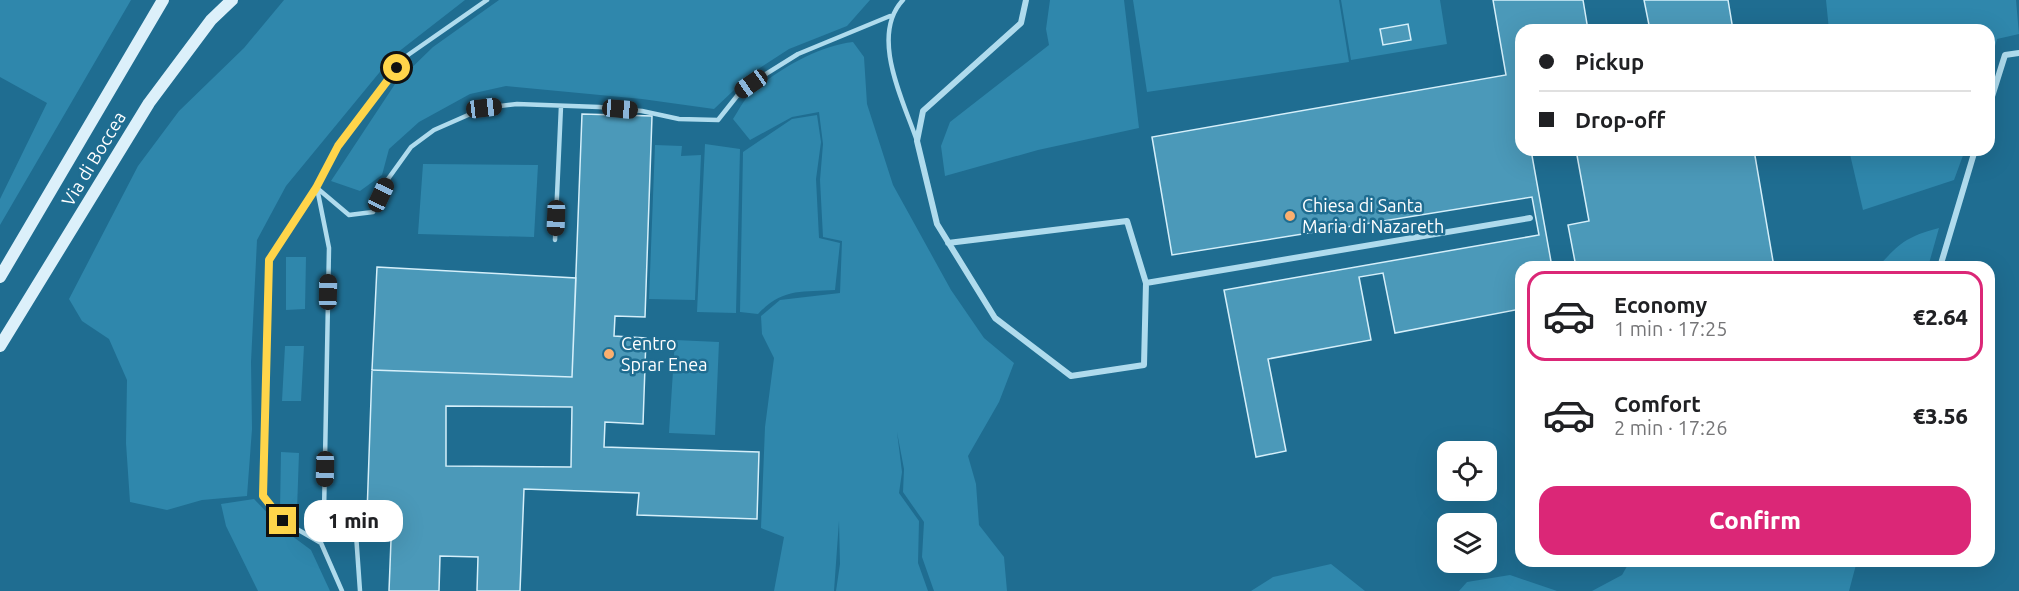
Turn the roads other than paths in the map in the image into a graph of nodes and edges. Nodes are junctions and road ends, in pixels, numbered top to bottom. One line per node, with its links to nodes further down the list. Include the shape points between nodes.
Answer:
1 (163, 0): 17 (main road, Via di Boccea)
2 (232, 0): 19 (main road, Via di Boccea, via 211,20 149,103)
3 (487, 0): 12 (lane, via 408,55 338,146)
4 (903, 0): 6 (lane)
5 (1026, 0): 10 (street, via 1021,23 923,111)
6 (890, 16): 9 (lane, via 798,54 761,76 741,91 718,120); 10 (lane, via 893,77)
7 (2019, 53): 8 (street, via 2005,54)
8 (1995, 86)
9 (561, 106): 12 (lane, via 517,104 484,108 434,130 411,147 388,179 373,212 349,215); 14 (lane)
10 (917, 141): 15 (street, via 937,224)
11 (1973, 156): 16 (street)
12 (316, 188): 20 (lane, via 269,260 263,496 283,521 321,543); 21 (lane, via 329,248 324,513 356,534)
13 (1530, 218): 18 (street)
14 (555, 240)
15 (948, 243): 18 (street, via 1127,221); 18 (street, via 995,318 1071,376 1144,364)
16 (1942, 261)
17 (0, 277)
18 (1146, 283)
19 (0, 346)
20 (342, 591)
21 (360, 591)

